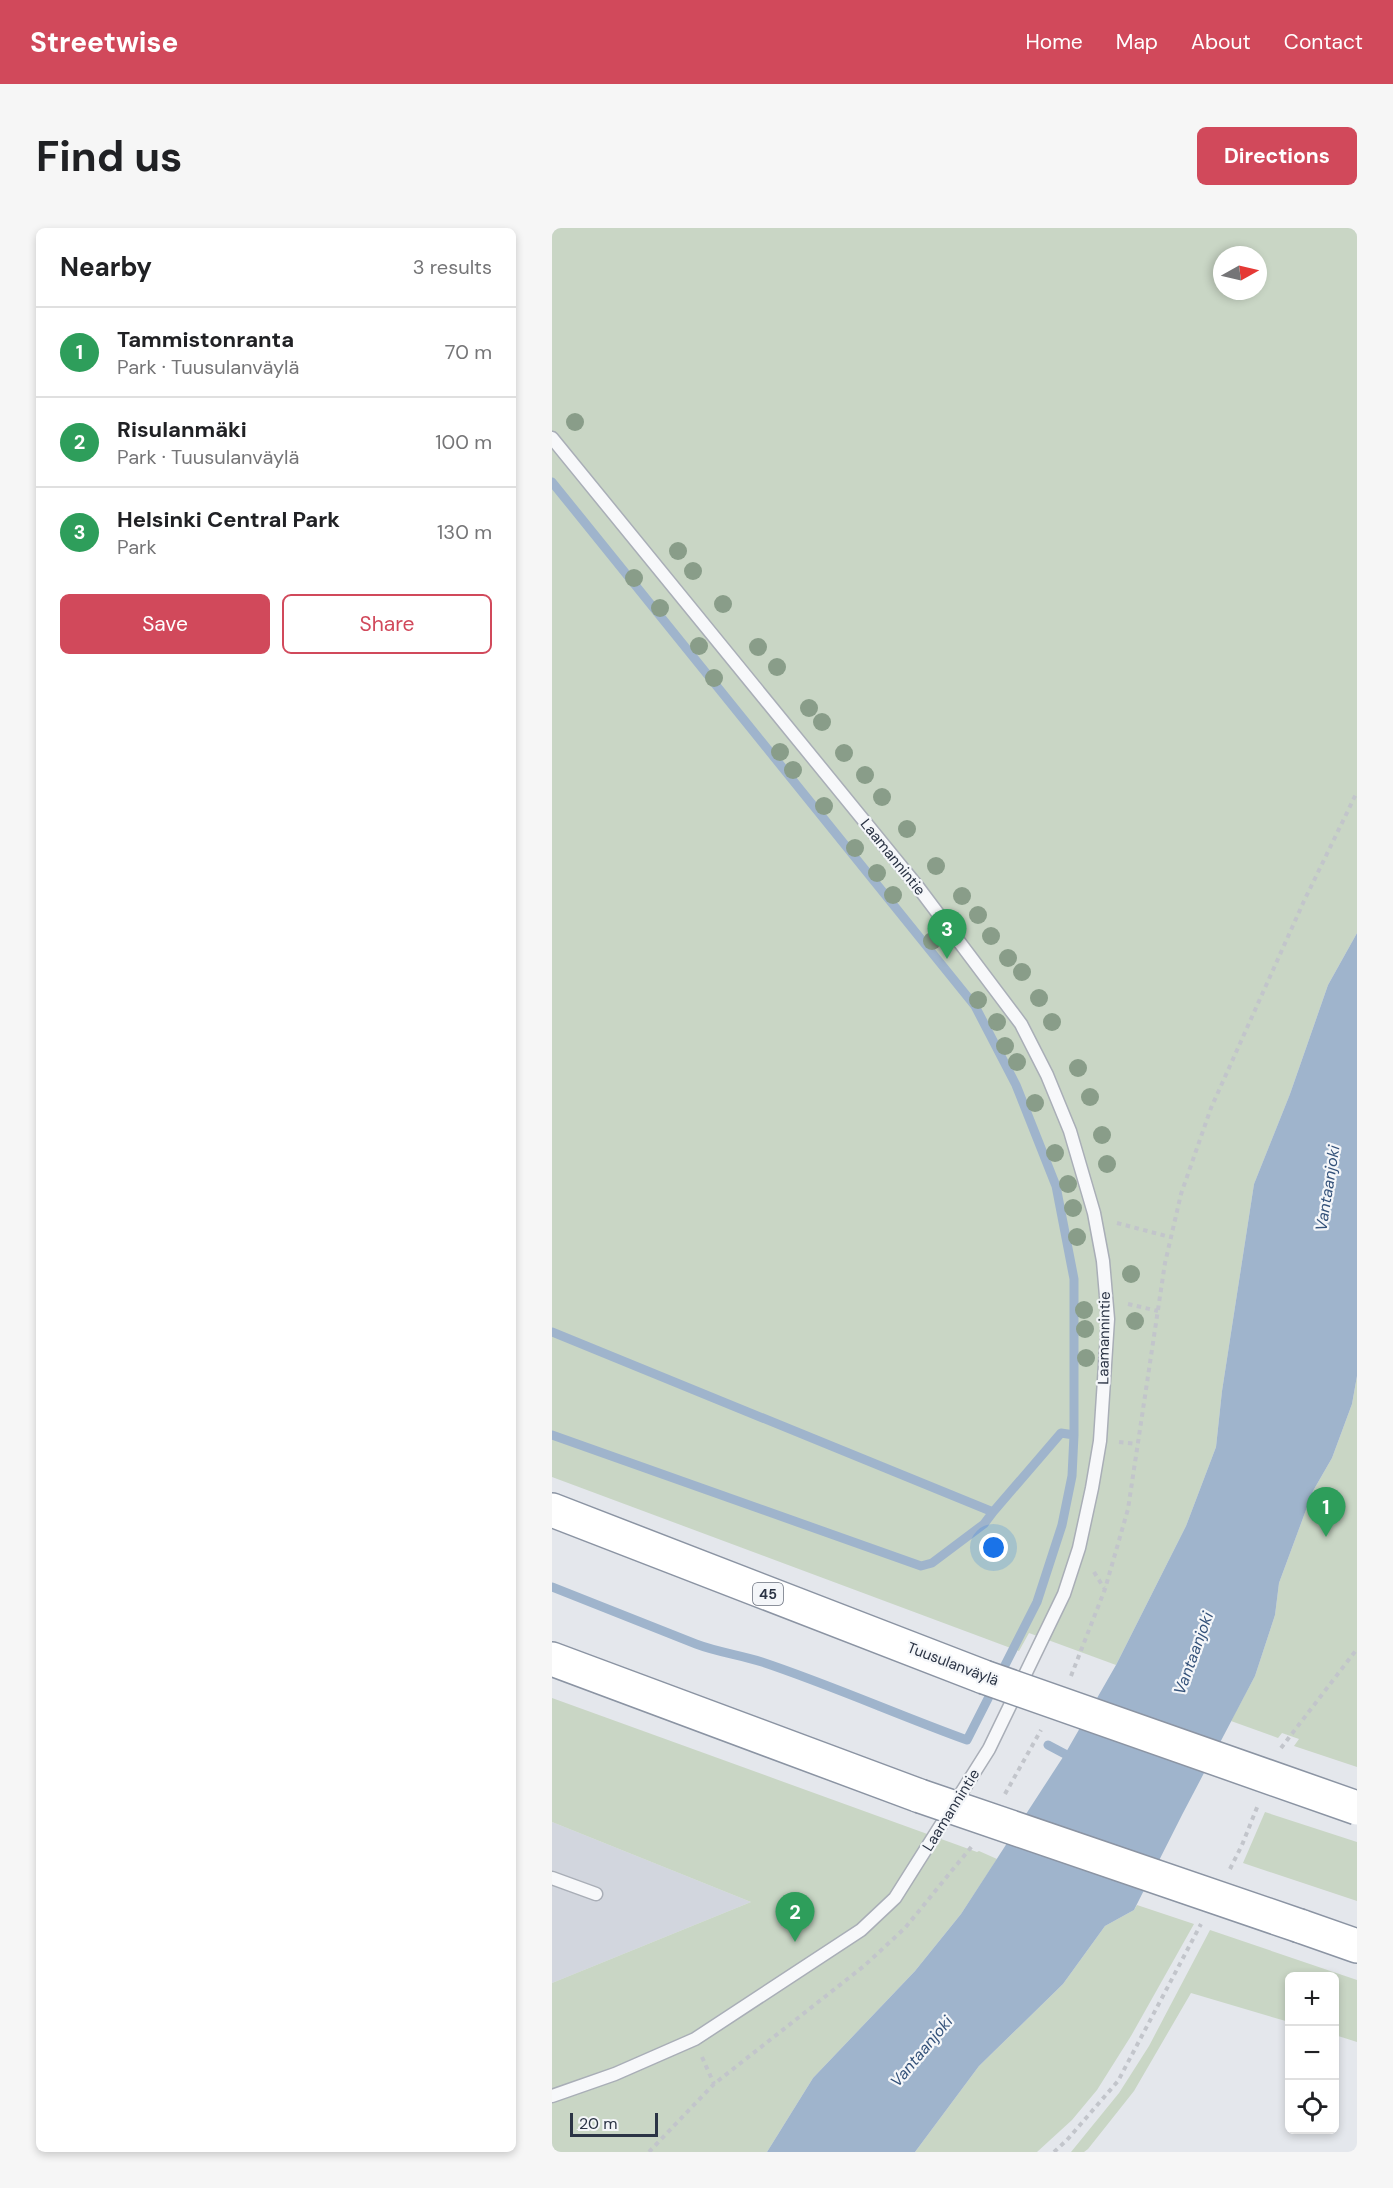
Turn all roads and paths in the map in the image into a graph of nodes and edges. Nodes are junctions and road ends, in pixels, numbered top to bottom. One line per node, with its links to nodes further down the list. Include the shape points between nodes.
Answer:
1 (552, 438): 3 (lane, Laamannintie, via 918,887 1021,1024 1070,1131)
2 (1357, 792): 4 (path, via 1211,1108 1181,1194)
3 (1095, 1220): 4 (path); 5 (lane, Laamannintie)
4 (1171, 1238): 6 (path)
5 (1107, 1300): 6 (path); 19 (lane, Laamannintie, via 1100,1441 1079,1548 1064,1594 989,1749 895,1898 861,1930)
6 (1158, 1311): 10 (path, via 1128,1509 1105,1589)
7 (552, 1510): 13 (highway, Tuusulanväylä / 45, bridge, via 984,1677)
8 (1357, 1649): 11 (path)
9 (552, 1659): 18 (highway, bridge, via 920,1796)
10 (1067, 1685)
11 (1278, 1752)
12 (1258, 1804): 14 (path)
13 (1357, 1808)
14 (1226, 1876)
15 (552, 1878): 16 (lane)
16 (596, 1894)
17 (1205, 1917): 22 (path, via 1118,2081)
18 (1357, 1946)
19 (695, 2039): 20 (path); 21 (lane, Laamannintie)
20 (714, 2084)
21 (552, 2096)
22 (1054, 2152)

